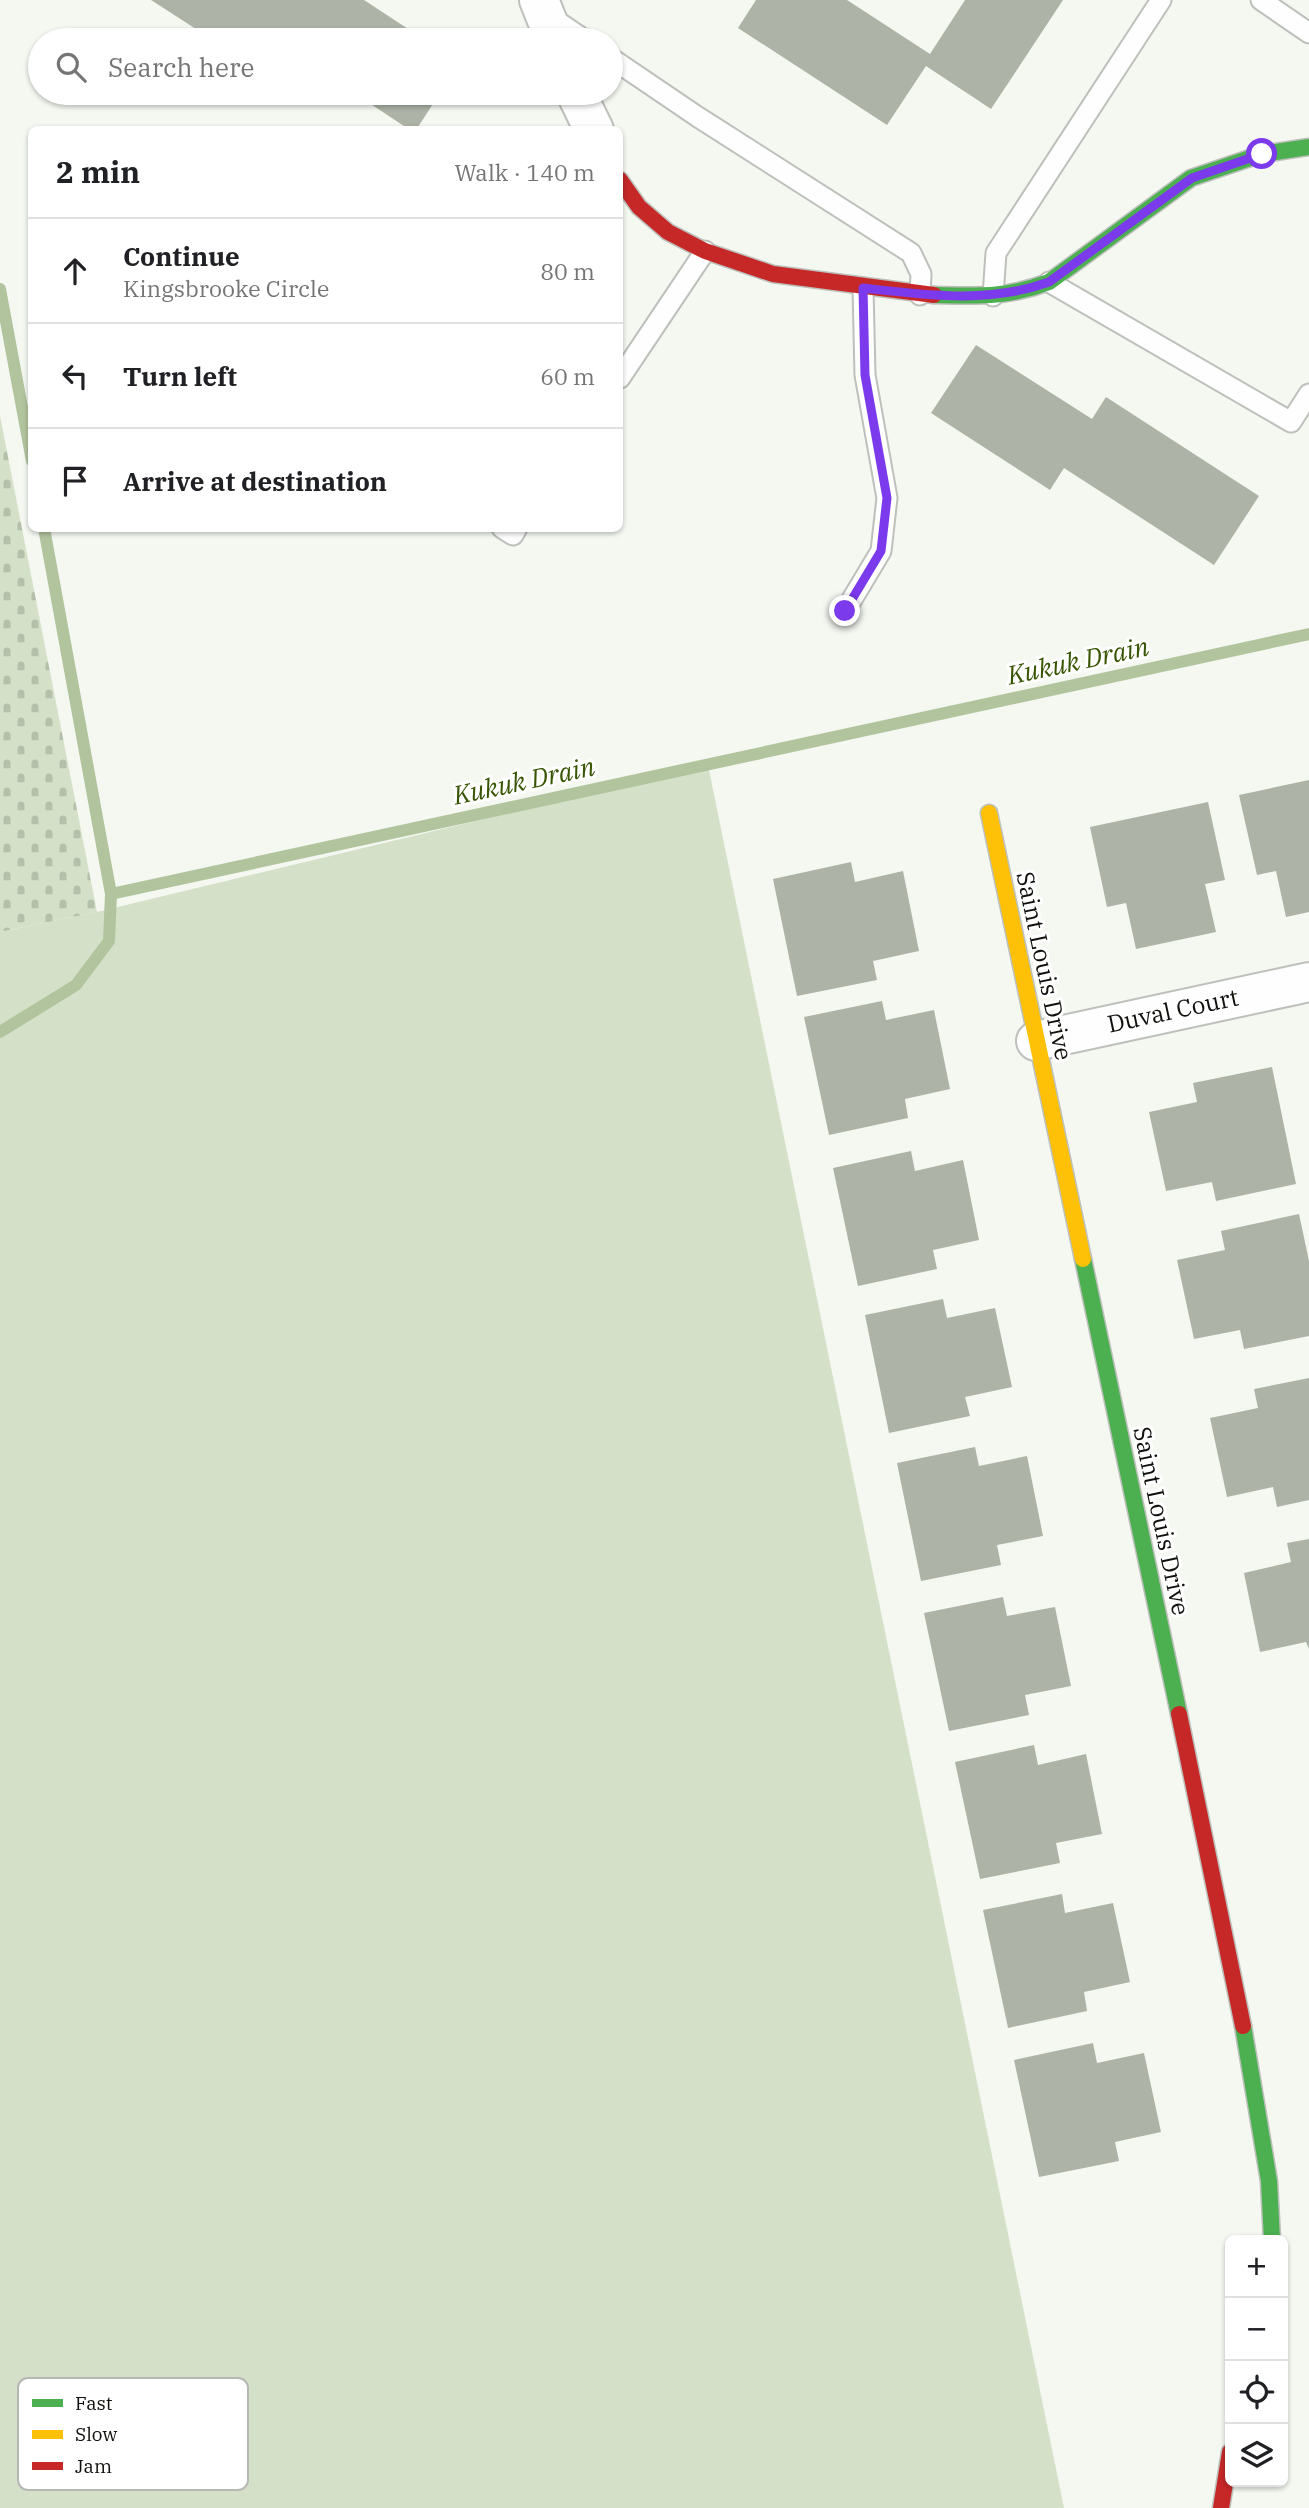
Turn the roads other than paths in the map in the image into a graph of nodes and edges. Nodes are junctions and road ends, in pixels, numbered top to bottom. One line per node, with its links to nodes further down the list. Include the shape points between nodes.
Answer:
1 (1161, 0): 15 (lane, via 996,253)
2 (1261, 0): 5 (lane)
3 (540, 13): 4 (lane)
4 (565, 28)
5 (1309, 33)
6 (623, 66): 14 (lane, via 911,253 921,274)
7 (582, 105): 8 (street)
8 (592, 126)
9 (1309, 147): 12 (street, via 1262,154 1192,178)
10 (623, 184): 11 (street, via 639,208 668,232)
11 (705, 251): 13 (street, via 773,274); 16 (lane)
12 (1049, 282): 15 (street); 17 (lane, via 1291,422)
13 (863, 288): 14 (street); 18 (lane, via 865,375 887,498 881,551)
14 (920, 295): 15 (street)
15 (993, 296)
16 (623, 374)
17 (1309, 394)
18 (845, 611)
19 (989, 813): 21 (street, Saint Louis Drive)
20 (1309, 982): 21 (street, Duval Court)
21 (1036, 1041): 22 (street, Saint Louis Drive, via 1235,1981 1269,2181)
22 (1272, 2235)
23 (1225, 2483): 24 (street)
24 (1221, 2508)

